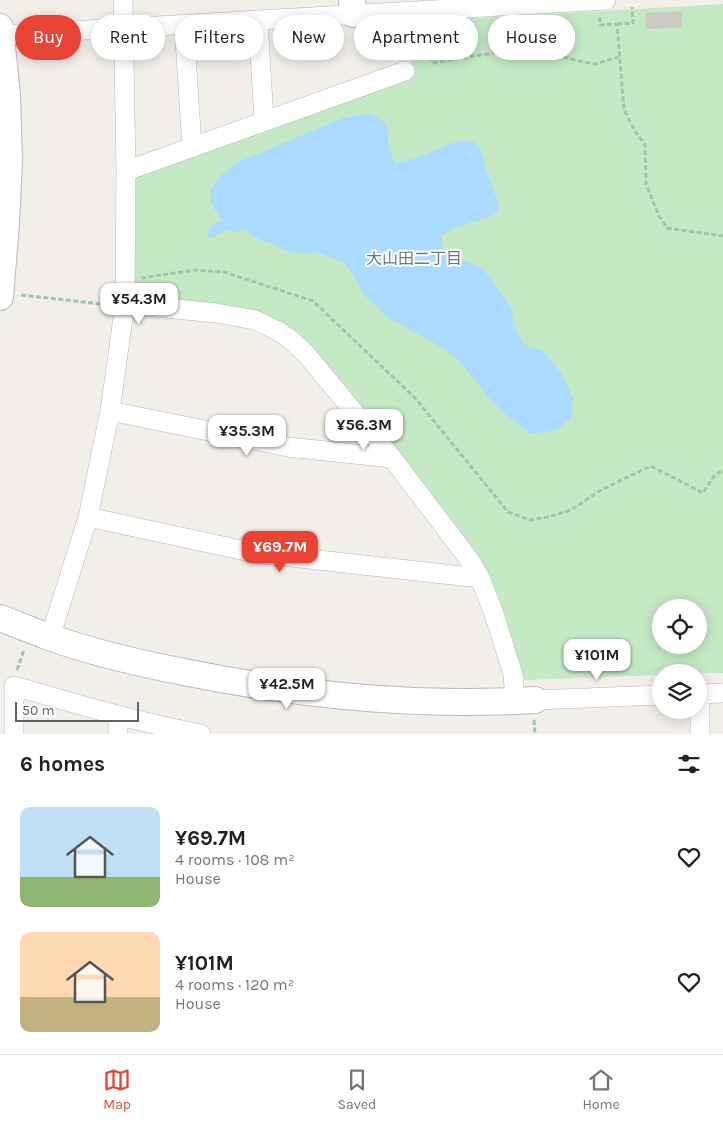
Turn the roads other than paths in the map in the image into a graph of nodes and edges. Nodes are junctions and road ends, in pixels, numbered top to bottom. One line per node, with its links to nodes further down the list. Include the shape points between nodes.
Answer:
1 (123, 0): 4 (street)
2 (603, 4): 3 (street)
3 (352, 7): 5 (street)
4 (124, 15)
5 (263, 19)
6 (0, 27): 8 (street)
7 (91, 30): 8 (street)
8 (0, 35): 16 (street, via 7,95)
9 (124, 60): 15 (street)
10 (186, 60): 14 (street)
11 (260, 60): 13 (street)
12 (404, 71): 13 (street)
13 (264, 121): 14 (street)
14 (192, 147): 15 (street)
15 (126, 171): 17 (street)
16 (9, 296)
17 (125, 305): 18 (street); 19 (street, via 242,317 278,331 306,354)
18 (110, 411): 19 (street, via 288,447); 20 (street)
19 (392, 458): 21 (street)
20 (88, 517): 21 (street, via 255,553); 23 (street)
21 (480, 578): 27 (street, via 513,674)
22 (0, 618): 23 (street)
23 (38, 641): 27 (street, via 286,690 407,702)
24 (723, 693): 25 (street)
25 (707, 694)
26 (652, 697): 27 (street)
27 (528, 706)
28 (700, 719): 32 (street)
29 (118, 725): 30 (street, via 14,686); 31 (street, via 161,727)
30 (14, 734)
31 (201, 734)
32 (700, 734)

